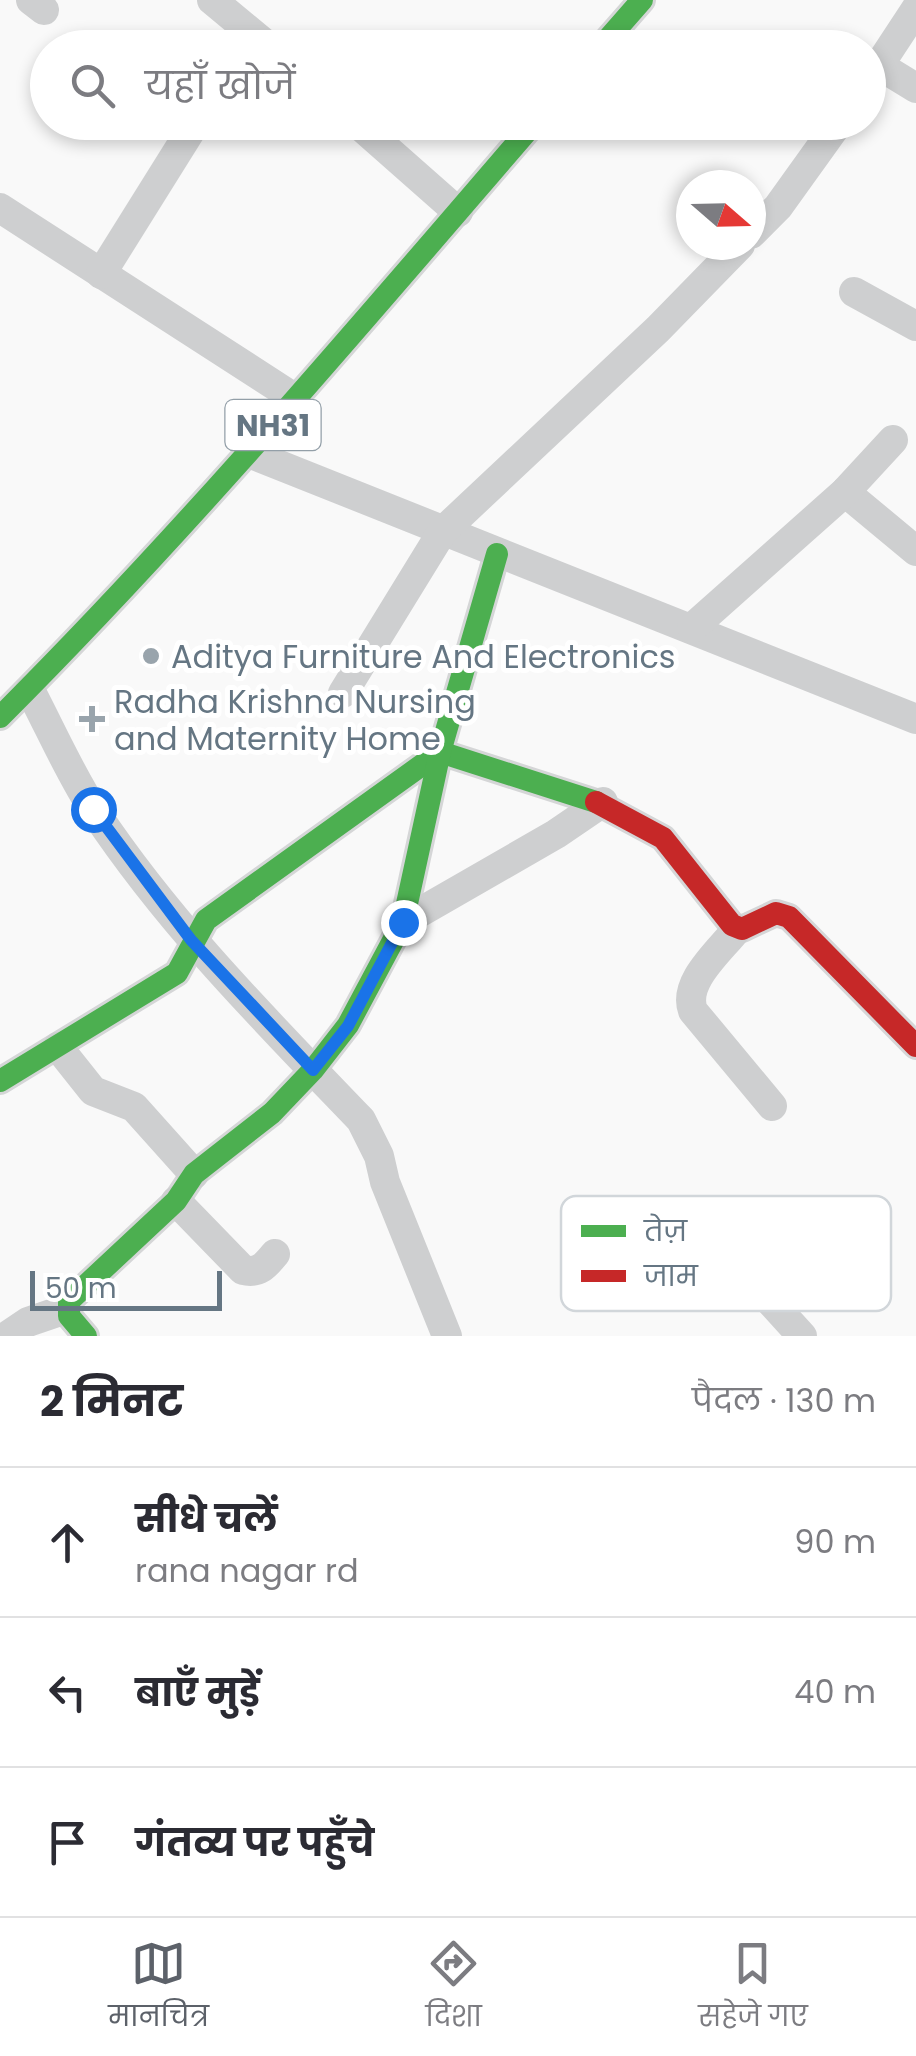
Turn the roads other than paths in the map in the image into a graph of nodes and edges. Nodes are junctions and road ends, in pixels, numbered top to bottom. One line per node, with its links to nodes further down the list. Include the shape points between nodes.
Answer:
1 (642, 0): 5 (main road)
2 (225, 4): 4 (street)
3 (905, 8): 6 (street)
4 (246, 30)
5 (616, 30)
6 (886, 48)
7 (886, 78): 8 (street)
8 (916, 88)
9 (185, 140): 17 (street)
10 (376, 140): 14 (street)
11 (520, 140): 14 (main road, NH31)
12 (826, 140): 15 (street)
13 (0, 208): 17 (street)
14 (458, 212): 20 (main road, NH31)
15 (766, 219)
16 (725, 260): 24 (street)
17 (100, 274): 20 (street)
18 (854, 292): 19 (street)
19 (916, 326)
20 (296, 399): 22 (main road, NH31)
21 (893, 440): 23 (street)
22 (249, 453): 24 (street); 28 (main road, NH31)
23 (845, 492): 25 (street); 27 (street)
24 (442, 532): 26 (street); 29 (street)
25 (916, 551)
26 (497, 554): 27 (street); 32 (main road)
27 (692, 628): 31 (street)
28 (30, 690): 30 (main road, NH31); 36 (street, via 93,809)
29 (343, 693)
30 (0, 717)
31 (916, 720)
32 (440, 752): 33 (main road); 34 (main road); 36 (main road, via 206,920)
33 (603, 802): 34 (street); 35 (main road, via 663,838)
34 (403, 922): 39 (main road, via 348,1026)
35 (738, 929): 37 (main road, via 776,913 789,918); 41 (street, via 693,984 689,1000)
36 (191, 940): 38 (main road, via 190,957 177,973); 39 (street)
37 (916, 1046)
38 (58, 1047): 40 (main road); 42 (street, via 93,1091 142,1114)
39 (313, 1070): 42 (main road, via 272,1113); 49 (street, via 370,1136)
40 (0, 1081)
41 (772, 1106)
42 (194, 1174): 43 (main road)
43 (176, 1201): 44 (street, via 243,1270 263,1268); 45 (main road, via 76,1293)
44 (276, 1254)
45 (66, 1310): 47 (street); 48 (main road)
46 (779, 1311): 50 (street)
47 (7, 1336)
48 (86, 1336)
49 (446, 1336)
50 (802, 1336)

